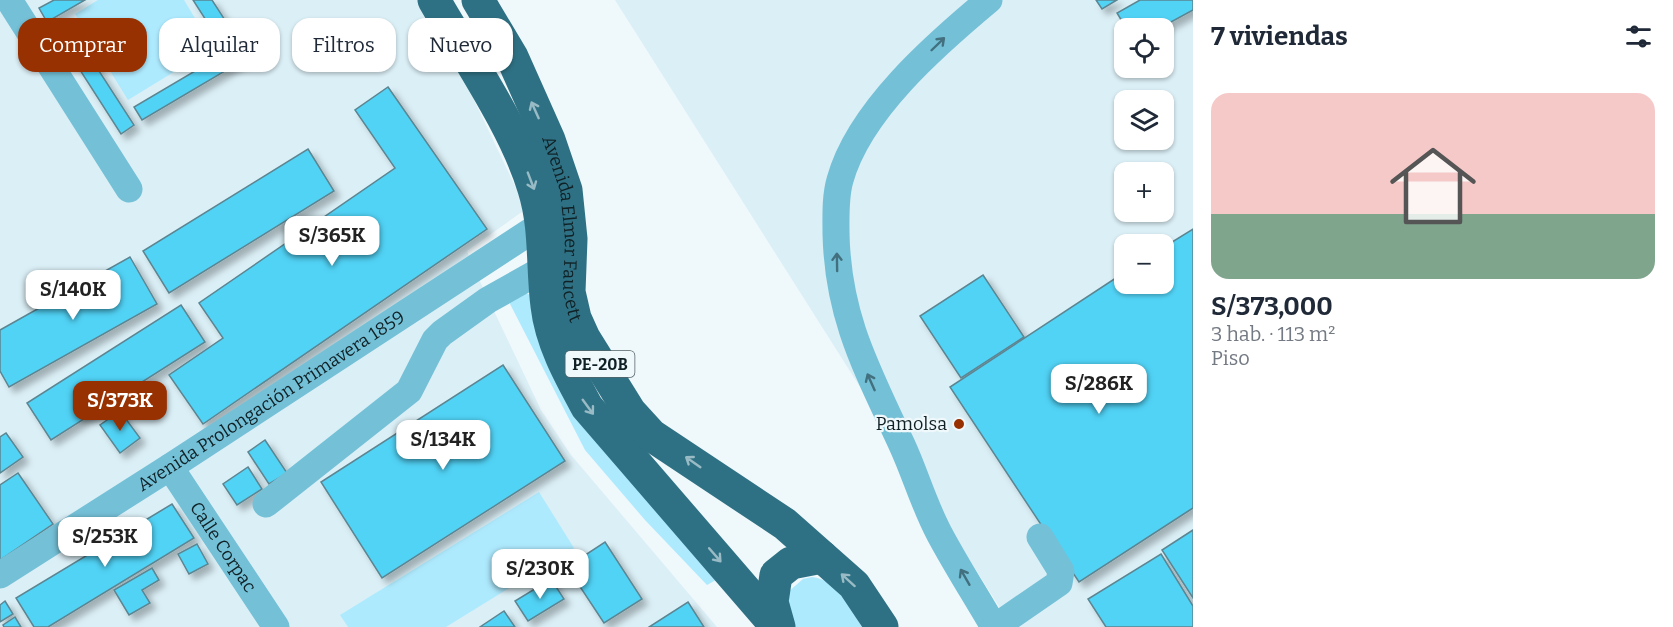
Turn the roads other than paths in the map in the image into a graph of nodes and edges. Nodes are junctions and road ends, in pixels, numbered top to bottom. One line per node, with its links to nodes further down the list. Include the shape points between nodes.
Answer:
1 (9, 0): 5 (street)
2 (434, 0): 6 (highway, Avenida Elmer Faucett / PE-20B, one-way to 6, via 515,141 534,188)
3 (478, 0): 11 (highway, Avenida Elmer Faucett / PE-20B, one-way to 3, via 785,524 651,435 630,412 597,360 575,318 569,292 571,239 566,190 549,140 512,57)
4 (988, 0): 16 (street, one-way to 4, via 938,532 859,354 837,273 836,219 839,181 853,147 896,85)
5 (129, 189)
6 (542, 224): 7 (highway, Avenida Elmer Faucett / PE-20B); 8 (street, Avenida Prolongación Primavera 1859)
7 (545, 268): 9 (street, via 488,300 442,333 409,391); 14 (highway, Avenida Elmer Faucett / PE-20B, one-way to 14, via 550,320 567,371 587,407)
8 (171, 467): 12 (street, Avenida Prolongación Primavera 1859); 13 (street, Calle Corpac)
9 (266, 504)
10 (1040, 537): 16 (street, via 1061,571 1059,583)
11 (822, 557): 14 (highway, via 791,563 776,575 772,602); 15 (highway, Avenida Elmer Faucett / PE-20B, one-way to 11, via 854,585)
12 (0, 575)
13 (276, 627)
14 (778, 627)
15 (882, 627)
16 (994, 627)

